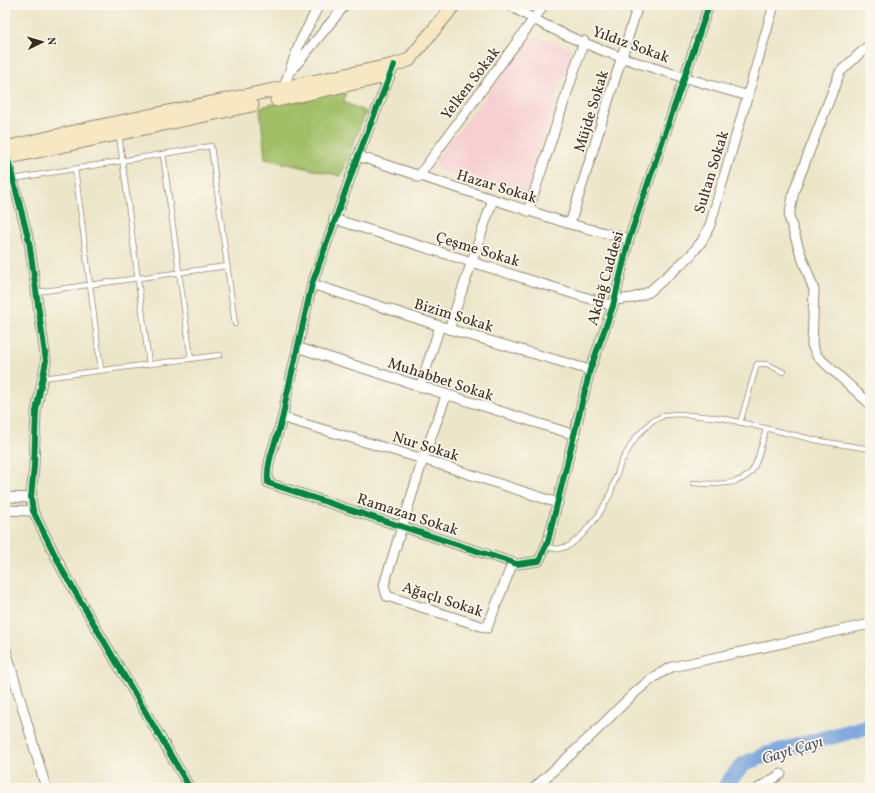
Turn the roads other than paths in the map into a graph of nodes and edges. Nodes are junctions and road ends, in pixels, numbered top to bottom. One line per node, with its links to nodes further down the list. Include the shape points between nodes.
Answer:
1 (319, 5): 15 (street)
2 (345, 5): 15 (street)
3 (454, 5): 13 (street, via 409,60)
4 (510, 5): 9 (street, Yıldız Sokak)
5 (544, 5): 9 (street, Yelken Sokak)
6 (638, 5): 12 (street, Müjde Sokak)
7 (709, 5): 14 (street, Akdağ Caddesi)
8 (774, 5): 16 (street, Sultan Sokak)
9 (534, 20): 10 (street, Yıldız Sokak); 23 (street, Yelken Sokak)
10 (584, 41): 12 (street, Yıldız Sokak); 26 (street)
11 (870, 44): 50 (street, via 840,72 794,191 790,217 814,290 812,345 817,356)
12 (622, 57): 14 (street, Yıldız Sokak); 28 (street, Müjde Sokak)
13 (394, 65): 15 (street, via 382,77); 20 (street)
14 (686, 78): 16 (street, Yıldız Sokak); 29 (street, Akdağ Caddesi)
15 (282, 89): 17 (street); 18 (street, via 91,128)
16 (748, 96): 37 (street, Sultan Sokak, via 710,225 702,241 690,256 649,292)
17 (118, 133): 18 (street); 21 (lane)
18 (5, 152): 24 (street)
19 (163, 154): 21 (lane); 31 (lane, via 212,146); 32 (lane)
20 (358, 156): 23 (street, Hazar Sokak); 27 (street)
21 (122, 161): 22 (lane); 33 (lane)
22 (75, 169): 24 (lane); 35 (lane)
23 (418, 177): 25 (street, Hazar Sokak)
24 (13, 179): 36 (street, via 29,241)
25 (493, 199): 26 (street, Hazar Sokak); 30 (street)
26 (528, 210): 28 (street, Hazar Sokak)
27 (334, 218): 30 (street, Çeşme Sokak); 34 (street)
28 (570, 224): 29 (street, Hazar Sokak)
29 (629, 239): 37 (street, Akdağ Caddesi)
30 (471, 262): 37 (street, Çeşme Sokak); 39 (street)
31 (227, 266): 32 (lane); 38 (lane)
32 (179, 273): 33 (lane); 42 (lane)
33 (138, 279): 35 (lane); 43 (lane)
34 (312, 284): 39 (street, Bizim Sokak); 40 (street)
35 (91, 285): 36 (lane); 44 (lane)
36 (37, 292): 47 (street, via 46,362)
37 (614, 303): 45 (street, Akdağ Caddesi)
38 (235, 324)
39 (445, 328): 45 (street, Bizim Sokak); 48 (street)
40 (299, 348): 48 (street, Muhabbet Sokak); 51 (street, via 285,403)
41 (220, 355): 42 (lane)
42 (191, 359): 43 (lane)
43 (149, 364): 44 (lane)
44 (101, 370): 47 (lane)
45 (590, 370): 54 (street, Akdağ Caddesi)
46 (783, 372): 52 (lane, via 767,364 757,364)
47 (43, 378): 59 (street, via 36,411)
48 (420, 387): 49 (street, Muhabbet Sokak)
49 (446, 396): 54 (street, Muhabbet Sokak); 56 (street, Ağaçlı Sokak)
50 (870, 404)
51 (284, 418): 56 (street, Nur Sokak); 63 (street, Ramazan Sokak, via 267,471 268,483)
52 (740, 423): 53 (lane); 64 (lane, via 722,418 679,414 665,415 652,421 636,438 622,462 610,495 598,516 569,546 558,550)
53 (766, 429): 55 (lane); 57 (lane, via 752,471 743,478 720,484)
54 (574, 435): 60 (street, Akdağ Caddesi)
55 (870, 449)
56 (423, 459): 60 (street, Nur Sokak); 63 (street, Ağaçlı Sokak)
57 (693, 483)
58 (5, 497): 59 (street)
59 (31, 498): 62 (street)
60 (558, 503): 64 (street, Akdağ Caddesi)
61 (5, 510): 62 (street)
62 (33, 511): 72 (street, via 64,573)
63 (403, 525): 66 (street, Ramazan Sokak); 66 (street, Ağaçlı Sokak, via 384,585 387,596 487,628)
64 (546, 547): 65 (street, Akdağ Caddesi)
65 (539, 561): 66 (street, Ramazan Sokak, via 517,564)
66 (512, 562)
67 (870, 624): 73 (street, via 672,666 639,689)
68 (5, 648): 69 (street)
69 (8, 667): 71 (street)
70 (781, 774): 74 (street)
71 (46, 788)
72 (190, 788)
73 (534, 788)
74 (759, 788)

